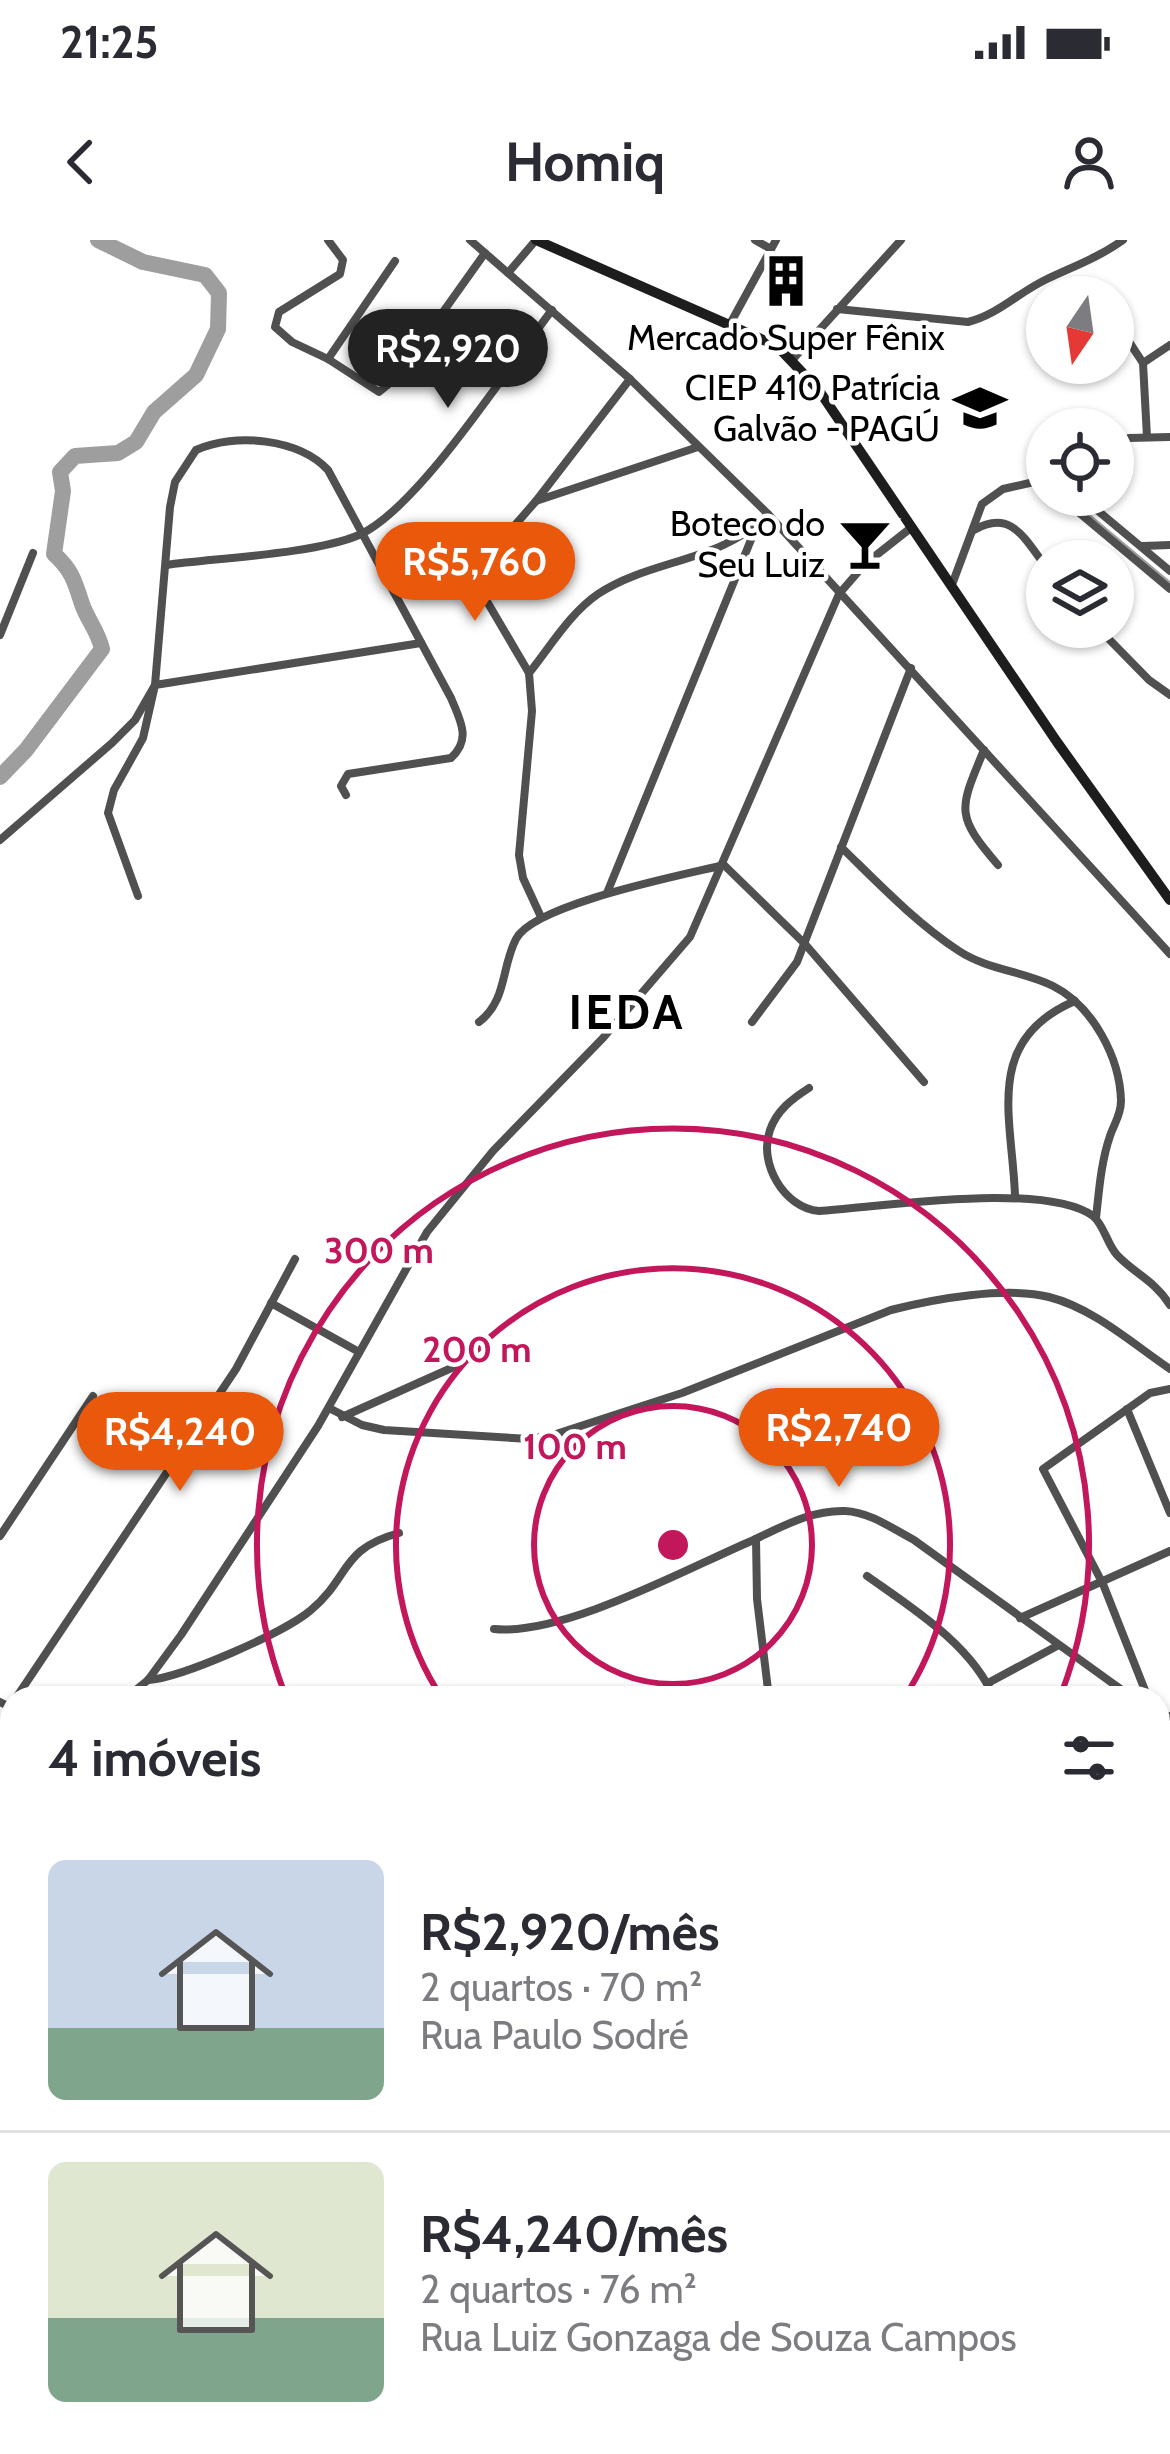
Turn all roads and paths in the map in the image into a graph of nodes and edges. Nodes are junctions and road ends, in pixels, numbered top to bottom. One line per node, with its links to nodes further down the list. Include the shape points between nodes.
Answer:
1 (328, 240): 16 (street, via 343,260 340,274 274,323 292,343)
2 (470, 240): 8 (street)
3 (536, 240): 10 (street); 13 (main road)
4 (755, 240): 7 (street)
5 (901, 240): 11 (street)
6 (1123, 240): 11 (street, via 968,322)
7 (773, 245): 13 (street)
8 (484, 253): 10 (street); 16 (street, via 386,390 372,390)
9 (395, 260): 16 (street)
10 (508, 273): 12 (street)
11 (837, 309): 17 (street)
12 (552, 310): 19 (street); 32 (street, via 418,487)
13 (730, 324): 17 (main road)
14 (1170, 345): 18 (street)
15 (1134, 350): 18 (street)
16 (328, 359)
17 (793, 359): 30 (main road)
18 (1143, 363): 20 (street)
19 (630, 380): 23 (street); 25 (street)
20 (1147, 436): 21 (street); 22 (street)
21 (1170, 437)
22 (1134, 439)
23 (698, 447): 25 (street); 26 (street)
24 (1026, 486): 31 (street, via 990,495)
25 (536, 501): 46 (street, via 480,572 482,592)
26 (768, 514): 29 (street); 41 (street)
27 (1093, 516): 40 (street)
28 (1097, 516): 35 (street)
29 (757, 525): 46 (street, via 597,595); 55 (street)
30 (913, 526): 39 (main road); 41 (street)
31 (972, 531): 33 (street, via 1006,523); 39 (street)
32 (363, 533): 37 (street); 37 (street, via 328,470 307,451 219,443 196,450 176,482); 43 (street)
33 (1026, 542)
34 (1170, 545): 35 (street)
35 (1142, 546): 38 (street)
36 (33, 553): 42 (street)
37 (166, 565): 47 (street)
38 (1170, 571)
39 (953, 582): 57 (main road)
40 (1170, 589)
41 (839, 594): 45 (street); 53 (street)
42 (0, 634)
43 (421, 643): 47 (street); 50 (street, via 464,730 460,750 442,761 348,774)
44 (1118, 648): 48 (street)
45 (911, 668): 49 (street); 52 (street)
46 (529, 673): 58 (street, via 519,855)
47 (155, 685): 51 (street, via 124,732); 56 (street, via 143,738 108,814)
48 (1170, 695)
49 (984, 750): 54 (street, via 964,815); 60 (street)
50 (346, 795)
51 (0, 840)
52 (841, 847): 59 (street); 61 (street, via 958,950)
53 (724, 865): 55 (street); 59 (street); 72 (street, via 677,954 427,1232)
54 (998, 865)
55 (607, 894): 58 (street)
56 (138, 896)
57 (1170, 901)
58 (541, 916): 62 (street, via 515,940 496,1005)
59 (805, 944): 63 (street); 64 (street)
60 (1170, 954)
61 (1075, 1001): 66 (street, via 1031,1030 1007,1078); 67 (street, via 1107,1046 1121,1105)
62 (479, 1022)
63 (752, 1022)
64 (924, 1082)
65 (809, 1088): 66 (street, via 776,1116 767,1139 774,1176 798,1207)
66 (1015, 1195): 67 (street)
67 (1096, 1218): 70 (street, via 1119,1258)
68 (295, 1259): 69 (street)
69 (271, 1303): 72 (street); 91 (street, via 212,1406)
70 (1170, 1305)
71 (483, 1344): 78 (street, via 456,1366)
72 (358, 1352): 76 (street)
73 (1170, 1369): 78 (street, via 1074,1306 1018,1293 891,1310 682,1393 543,1436 384,1430)
74 (1170, 1389): 77 (street)
75 (93, 1396): 81 (street)
76 (329, 1408): 78 (street); 89 (street)
77 (1127, 1409): 79 (street); 85 (street, via 1043,1469)
78 (342, 1417)
79 (1170, 1513)
80 (399, 1533): 89 (street, via 369,1541 293,1623 194,1670)
81 (0, 1536)
82 (756, 1539): 86 (street, via 796,1518 862,1514 914,1540); 87 (street, via 554,1622); 93 (street)
83 (1170, 1551): 85 (street)
84 (867, 1576): 90 (street, via 955,1644)
85 (1103, 1584): 86 (street); 96 (street)
86 (1020, 1618): 88 (street)
87 (494, 1629)
88 (1057, 1646): 90 (street); 95 (street)
89 (148, 1679): 92 (street)
90 (988, 1683): 94 (street)
91 (22, 1686)
92 (140, 1686)
93 (768, 1686)
94 (989, 1686)
95 (1115, 1686)
96 (1143, 1686)

